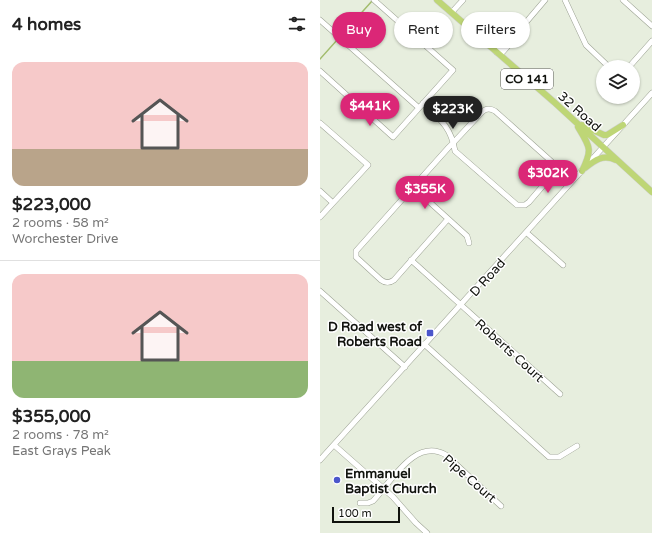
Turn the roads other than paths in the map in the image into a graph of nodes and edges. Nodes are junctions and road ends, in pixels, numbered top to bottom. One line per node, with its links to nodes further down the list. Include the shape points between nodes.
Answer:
1 (374, 0): 17 (street, via 453,70)
2 (438, 0): 7 (main road, 32 Road / CO 141)
3 (463, 0): 7 (street)
4 (545, 0): 12 (street)
5 (565, 0): 13 (street, via 586,45)
6 (623, 0): 10 (street)
7 (452, 12)
8 (453, 13): 12 (main road, 32 Road / CO 141)
9 (320, 20): 18 (street)
10 (652, 26)
11 (652, 41): 14 (street)
12 (498, 53): 19 (main road, 32 Road / CO 141)
13 (602, 60)
14 (634, 60)
15 (320, 71): 18 (street, via 393,137)
16 (652, 93): 21 (street, D Road)
17 (423, 103): 18 (street); 22 (street, via 445,124)
18 (419, 108)
19 (575, 122): 21 (main road, via 604,135); 23 (main road, 32 Road / CO 141); 25 (main road, via 590,152)
20 (320, 123): 29 (street, via 368,165)
21 (623, 125): 23 (street, D Road)
22 (454, 142): 22 (street, via 455,151 517,205 527,204 554,172 552,162 492,109 482,112); 26 (street)
23 (603, 147): 24 (main road, 32 Road / CO 141); 25 (street, D Road)
24 (623, 165): 25 (main road, via 610,158 602,158); 28 (main road, 32 Road / CO 141)
25 (582, 171): 32 (street, D Road)
26 (413, 187): 31 (street); 34 (street, via 356,250 357,259 388,283 394,280)
27 (320, 191): 29 (street)
28 (652, 192)
29 (333, 203): 30 (street)
30 (320, 217)
31 (448, 219): 33 (street, via 466,236); 34 (street)
32 (526, 233): 35 (street); 37 (street, D Road)
33 (469, 243)
34 (411, 260): 37 (street, Roberts Court)
35 (563, 265)
36 (320, 292): 39 (street)
37 (462, 305): 38 (street, D Road); 40 (street, Roberts Court)
38 (424, 344): 39 (street, D Road); 42 (street, via 549,457 560,457)
39 (405, 367): 41 (street, D Road)
40 (560, 394)
41 (334, 445): 43 (street, D Road); 44 (street)
42 (577, 446)
43 (320, 460)
44 (383, 489): 45 (street, Pipe Court, via 370,502); 46 (street, Pipe Court, via 412,457 423,451 435,451 446,455); 47 (street)
45 (360, 503)
46 (501, 506)
47 (427, 533)

